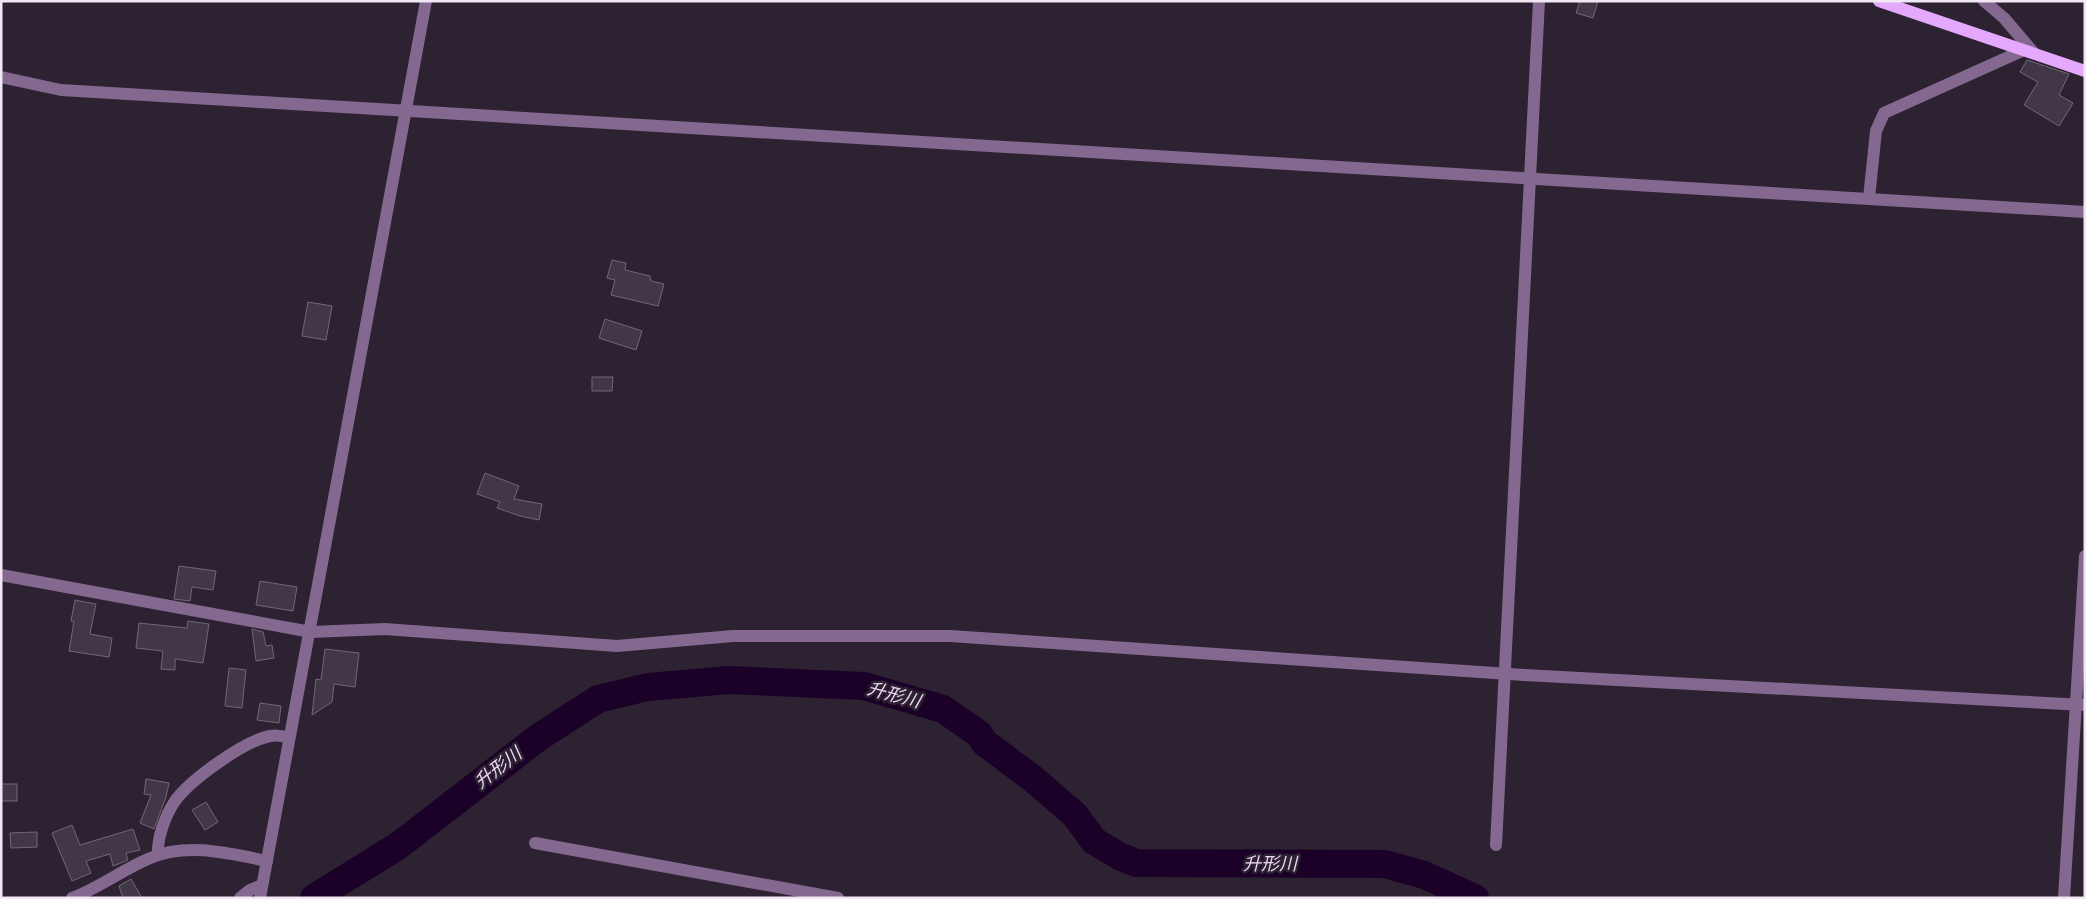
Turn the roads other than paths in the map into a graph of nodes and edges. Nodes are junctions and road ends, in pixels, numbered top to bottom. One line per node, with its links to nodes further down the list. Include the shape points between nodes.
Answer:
1 (426, 1): 8 (street)
2 (1540, 1): 9 (street)
3 (1879, 1): 5 (main road)
4 (1984, 1): 5 (street, via 2004,18)
5 (2029, 52): 6 (main road); 10 (street, via 1884,113 1876,131)
6 (2085, 71)
7 (1, 77): 8 (street, via 61,90)
8 (406, 109): 9 (street); 14 (street)
9 (1530, 178): 10 (street); 15 (street)
10 (1869, 198): 11 (street)
11 (2085, 212)
12 (2085, 556): 16 (street)
13 (1, 576): 14 (street)
14 (310, 632): 15 (street, via 385,629 593,646 733,636 950,636); 17 (street)
15 (1506, 673): 16 (street); 19 (street)
16 (2080, 705): 27 (street)
17 (289, 738): 20 (street, via 270,736 244,746 186,789 168,814); 21 (street)
18 (535, 843): 26 (street)
19 (1496, 845)
20 (158, 856): 21 (street, via 181,851 207,851); 23 (street)
21 (267, 861): 22 (street)
22 (262, 885): 24 (street); 25 (street)
23 (72, 898)
24 (240, 898)
25 (260, 898)
26 (838, 898)
27 (2064, 898)

